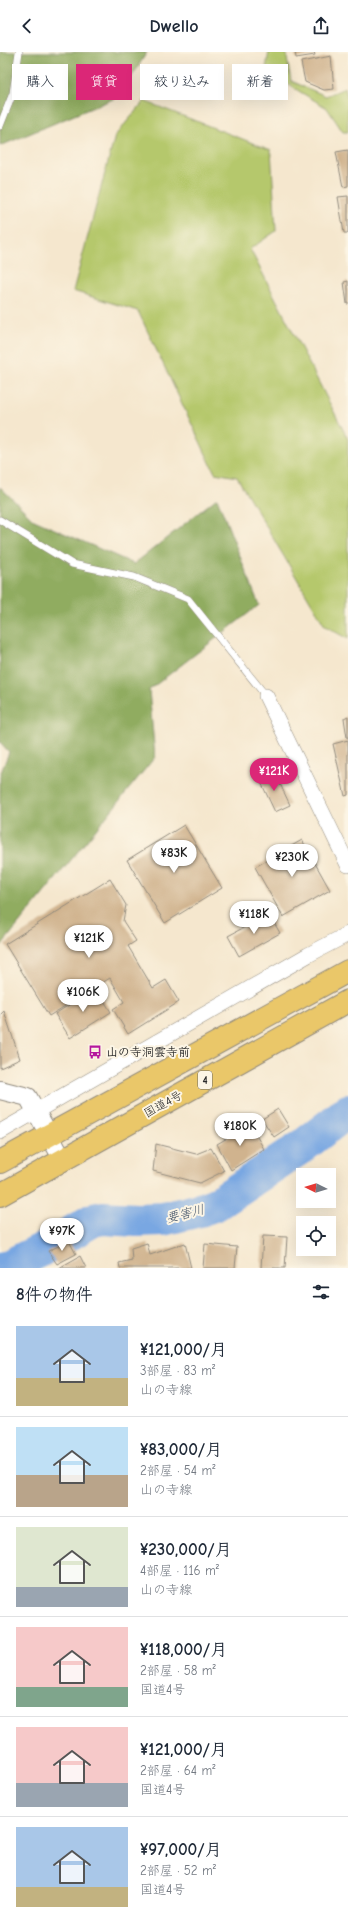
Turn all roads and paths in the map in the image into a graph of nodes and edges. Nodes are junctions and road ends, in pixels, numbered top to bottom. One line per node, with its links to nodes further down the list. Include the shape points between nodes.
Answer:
1 (19, 52): 2 (lane, via 13,93)
2 (0, 126)
3 (0, 520): 4 (lane, via 72,564 134,577 188,599)
4 (266, 696): 5 (street)
5 (348, 865)
6 (348, 934): 10 (street)
7 (348, 971): 12 (highway, 4)
8 (348, 1001): 13 (highway, 国道4号 / 4)
9 (0, 1090): 10 (street, via 28,1097)
10 (36, 1111): 11 (street); 12 (street)
11 (0, 1132)
12 (49, 1135): 13 (street); 14 (highway, 4)
13 (63, 1160): 15 (highway, 国道4号 / 4)
14 (0, 1162)
15 (0, 1195)

